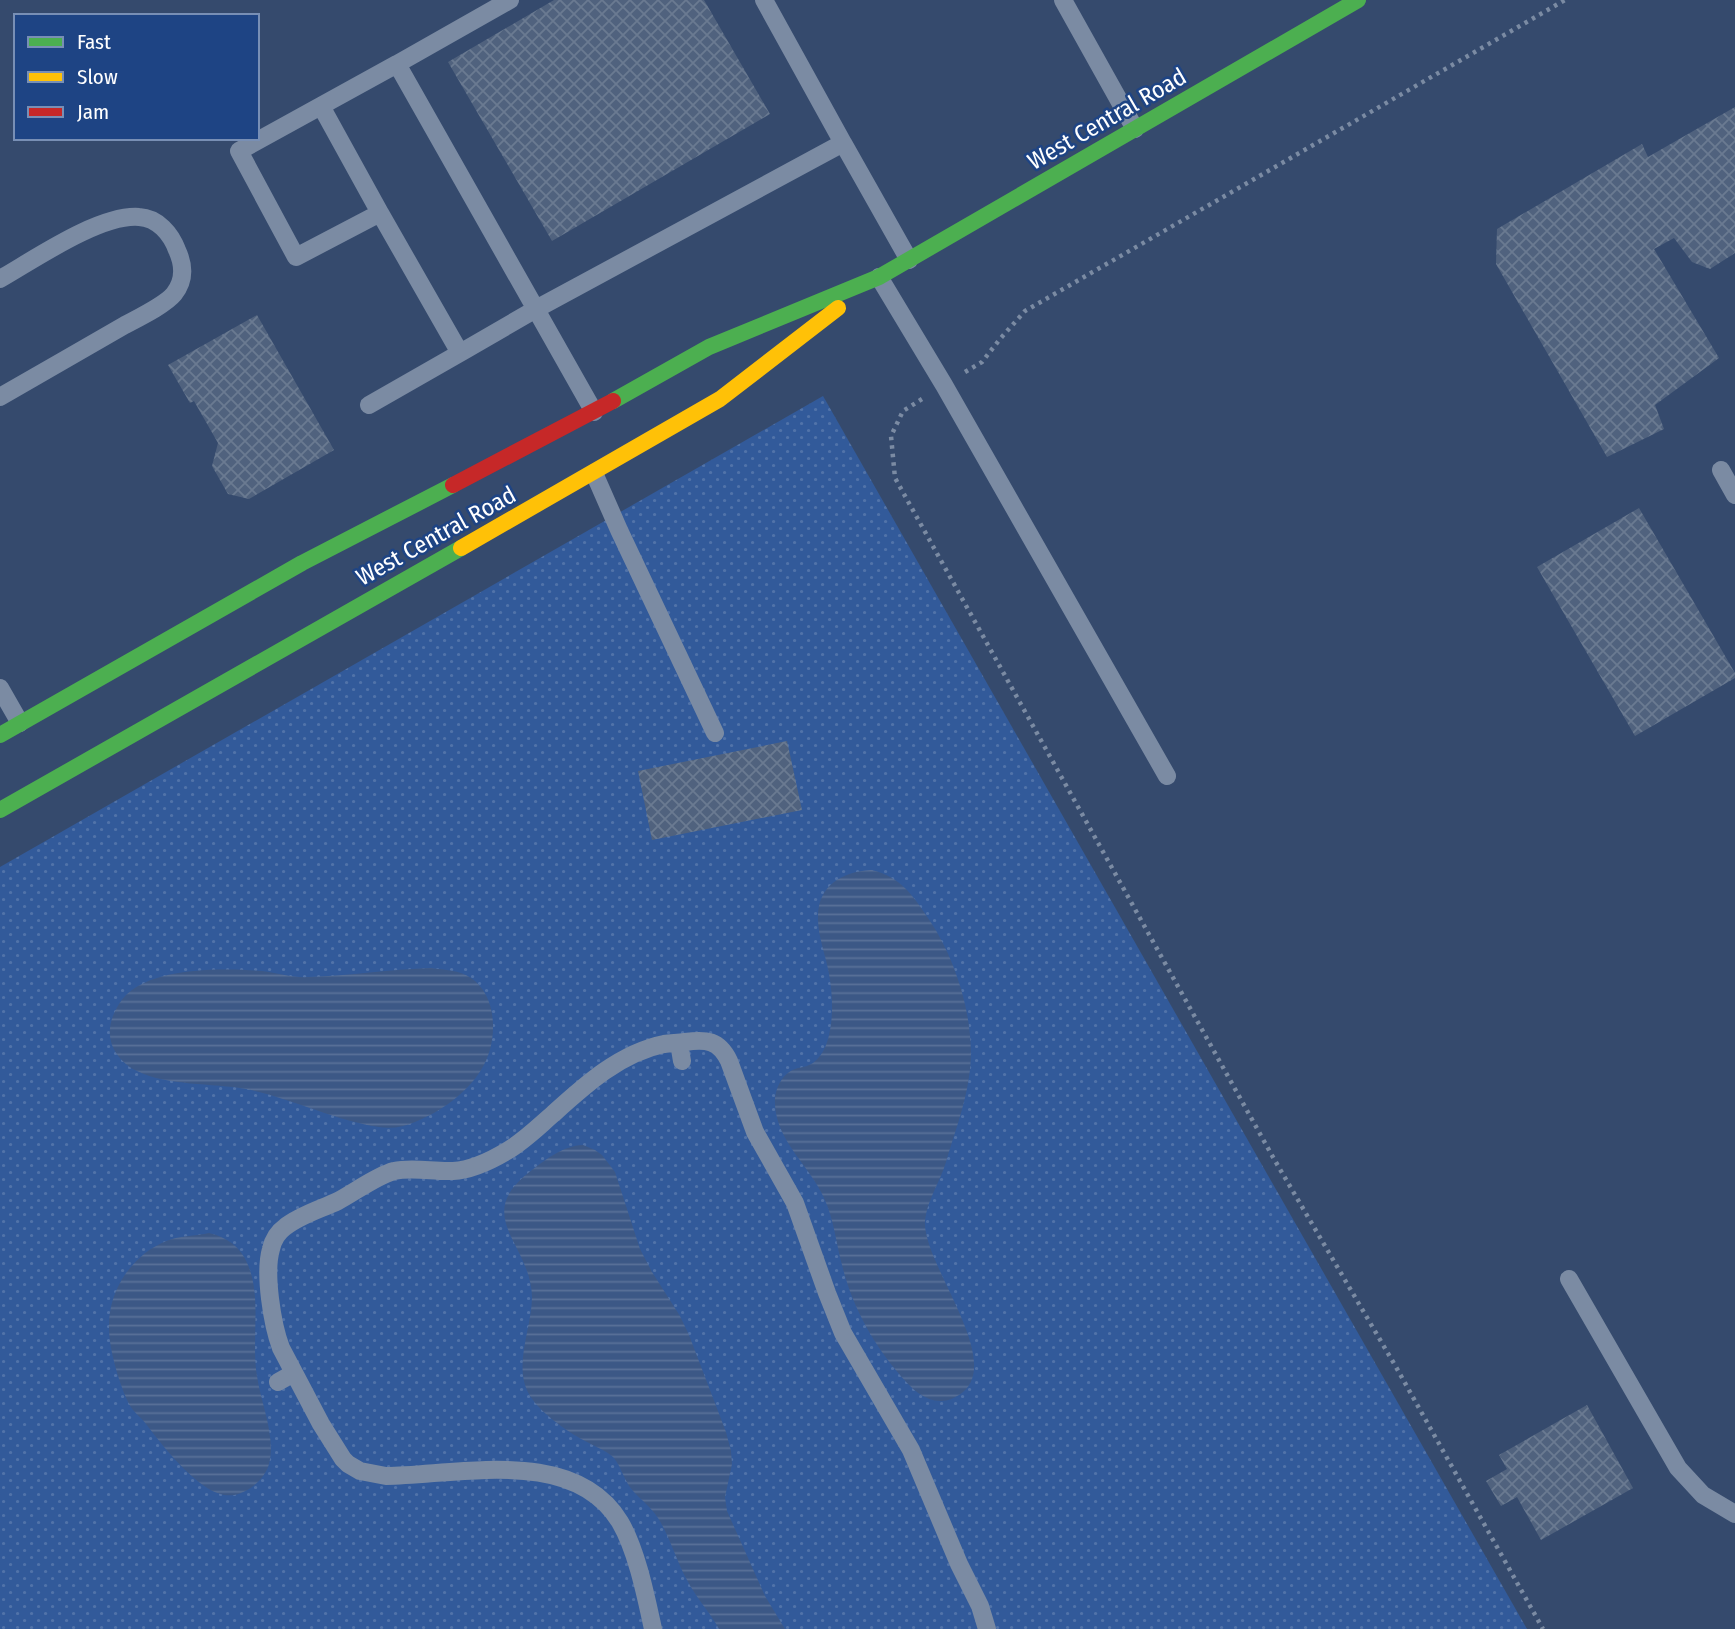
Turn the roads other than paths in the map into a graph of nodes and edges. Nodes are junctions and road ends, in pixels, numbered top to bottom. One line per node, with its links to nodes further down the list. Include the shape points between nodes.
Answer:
1 (510, 0): 5 (lane)
2 (764, 0): 8 (lane)
3 (1063, 0): 7 (lane)
4 (1358, 0): 7 (main road, West Central Road)
5 (397, 64): 6 (lane); 13 (lane)
6 (321, 106): 9 (lane); 9 (lane, via 239,151 296,257)
7 (1135, 129): 10 (main road, West Central Road)
8 (843, 144): 10 (lane); 13 (lane)
9 (380, 213): 14 (lane)
10 (909, 260): 11 (main road, West Central Road)
11 (878, 277): 17 (main road, West Central Road, via 709,347); 19 (main road, West Central Road, via 720,399); 25 (lane)
12 (0, 279): 15 (lane, via 121,217 142,216 161,225 183,261 183,279 173,296)
13 (536, 309): 14 (lane); 17 (lane)
14 (460, 353): 16 (lane)
15 (0, 397)
16 (369, 405)
17 (594, 412): 22 (main road, West Central Road, via 302,563)
18 (1721, 470): 20 (lane)
19 (594, 473): 23 (lane); 26 (main road, West Central Road)
20 (1735, 495)
21 (0, 688): 22 (lane)
22 (20, 723): 24 (main road, West Central Road)
23 (715, 733)
24 (0, 735)
25 (1167, 776)
26 (0, 810)
27 (679, 1043): 28 (lane); 31 (lane, via 639,1052 616,1064 519,1144 494,1158 454,1171 397,1171 287,1226 271,1247 269,1265 271,1311 286,1378 348,1464 376,1475 399,1476 520,1470 578,1485 614,1514 624,1531 644,1586); 32 (lane, via 710,1041 726,1055 755,1132 795,1203 843,1333 911,1450)
28 (682, 1061)
29 (1569, 1279): 30 (lane, via 1678,1468 1703,1494)
30 (1735, 1514)
31 (653, 1629)
32 (987, 1629)

